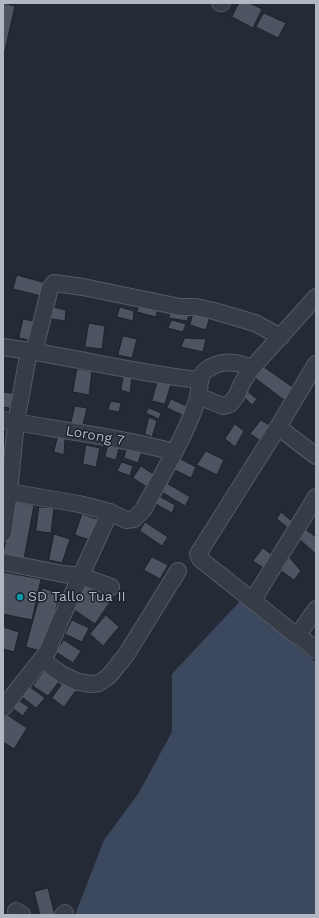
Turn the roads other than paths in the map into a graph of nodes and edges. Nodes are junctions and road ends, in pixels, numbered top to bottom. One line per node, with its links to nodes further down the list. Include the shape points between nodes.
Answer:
1 (316, 297): 2 (street)
2 (281, 337): 4 (street, via 255,323 214,311 54,283 50,288); 5 (street)
3 (3, 347): 4 (street)
4 (31, 352): 7 (street, via 151,374); 9 (street)
5 (255, 364): 7 (street, via 218,364 204,372); 8 (street, via 230,404 223,406)
6 (316, 364): 10 (street)
7 (200, 380): 8 (street)
8 (198, 396): 11 (street)
9 (10, 421): 11 (street, Lorong 7, via 101,436); 13 (street)
10 (278, 427): 12 (street); 21 (street, via 198,554 200,559)
11 (174, 452): 15 (street, via 134,519 129,520)
12 (316, 456)
13 (6, 492): 15 (street, via 52,498); 16 (street)
14 (316, 497): 21 (street)
15 (110, 512): 19 (street)
16 (3, 532)
17 (3, 562): 19 (street)
18 (178, 571): 25 (street, via 126,655 109,676 99,683 78,682 62,675)
19 (81, 576): 20 (street); 25 (street)
20 (111, 587)
21 (253, 600): 23 (street, via 292,633)
22 (316, 610): 23 (street)
23 (298, 635): 24 (street)
24 (316, 650)
25 (42, 660): 26 (street)
26 (3, 706)

